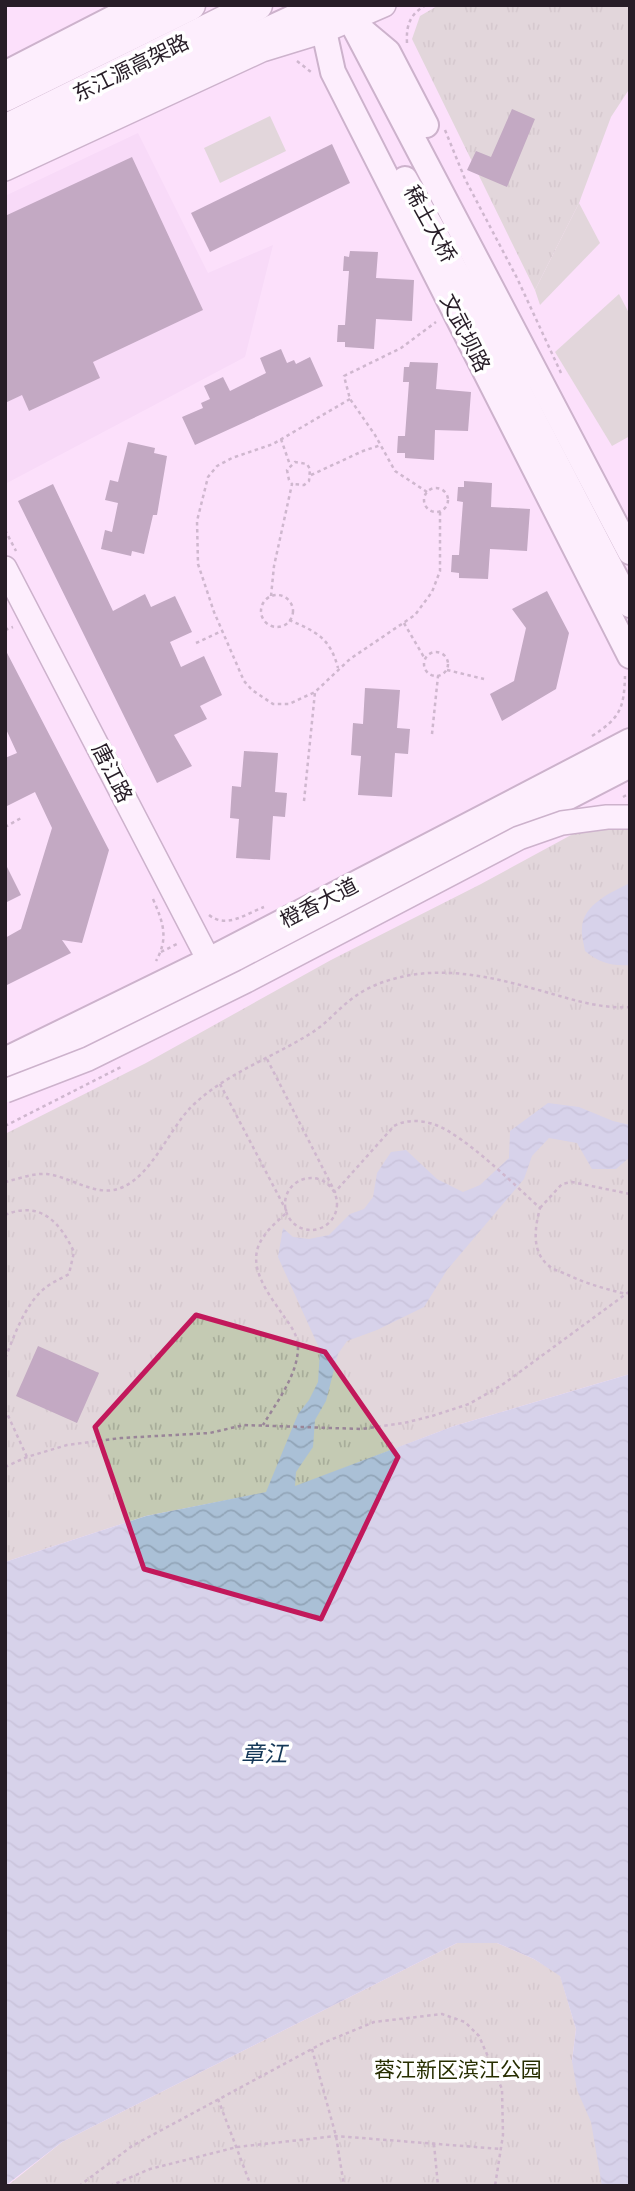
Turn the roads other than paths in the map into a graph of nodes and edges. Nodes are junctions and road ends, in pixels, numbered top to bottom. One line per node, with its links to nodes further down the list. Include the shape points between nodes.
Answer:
1 (137, 5): 7 (street)
2 (143, 5): 8 (main road)
3 (190, 5): 9 (highway, 东江源高架路)
4 (257, 5): 10 (highway, 东江源高架路)
5 (384, 5): 6 (street)
6 (328, 13): 11 (main road); 12 (street, via 262,50); 13 (main road, 稀土大桥); 14 (main road, via 388,52); 18 (main road, 文武坝路, via 333,72)
7 (5, 68)
8 (5, 76)
9 (5, 96)
10 (5, 130)
11 (5, 153)
12 (5, 170)
13 (484, 297): 15 (main road, 稀土大桥); 17 (main road, 稀土大桥)
14 (630, 525)
15 (630, 552)
16 (12, 562): 22 (street, 唐江路)
17 (630, 606)
18 (626, 661)
19 (630, 741): 22 (main road, 橙香大道)
20 (630, 765): 22 (main road, 橙香大道)
21 (630, 817): 25 (street, bridge, via 562,823 519,838 137,1035)
22 (214, 969): 23 (main road, 橙香大道); 24 (main road, 橙香大道)
23 (5, 1060)
24 (5, 1083)
25 (5, 1091)

